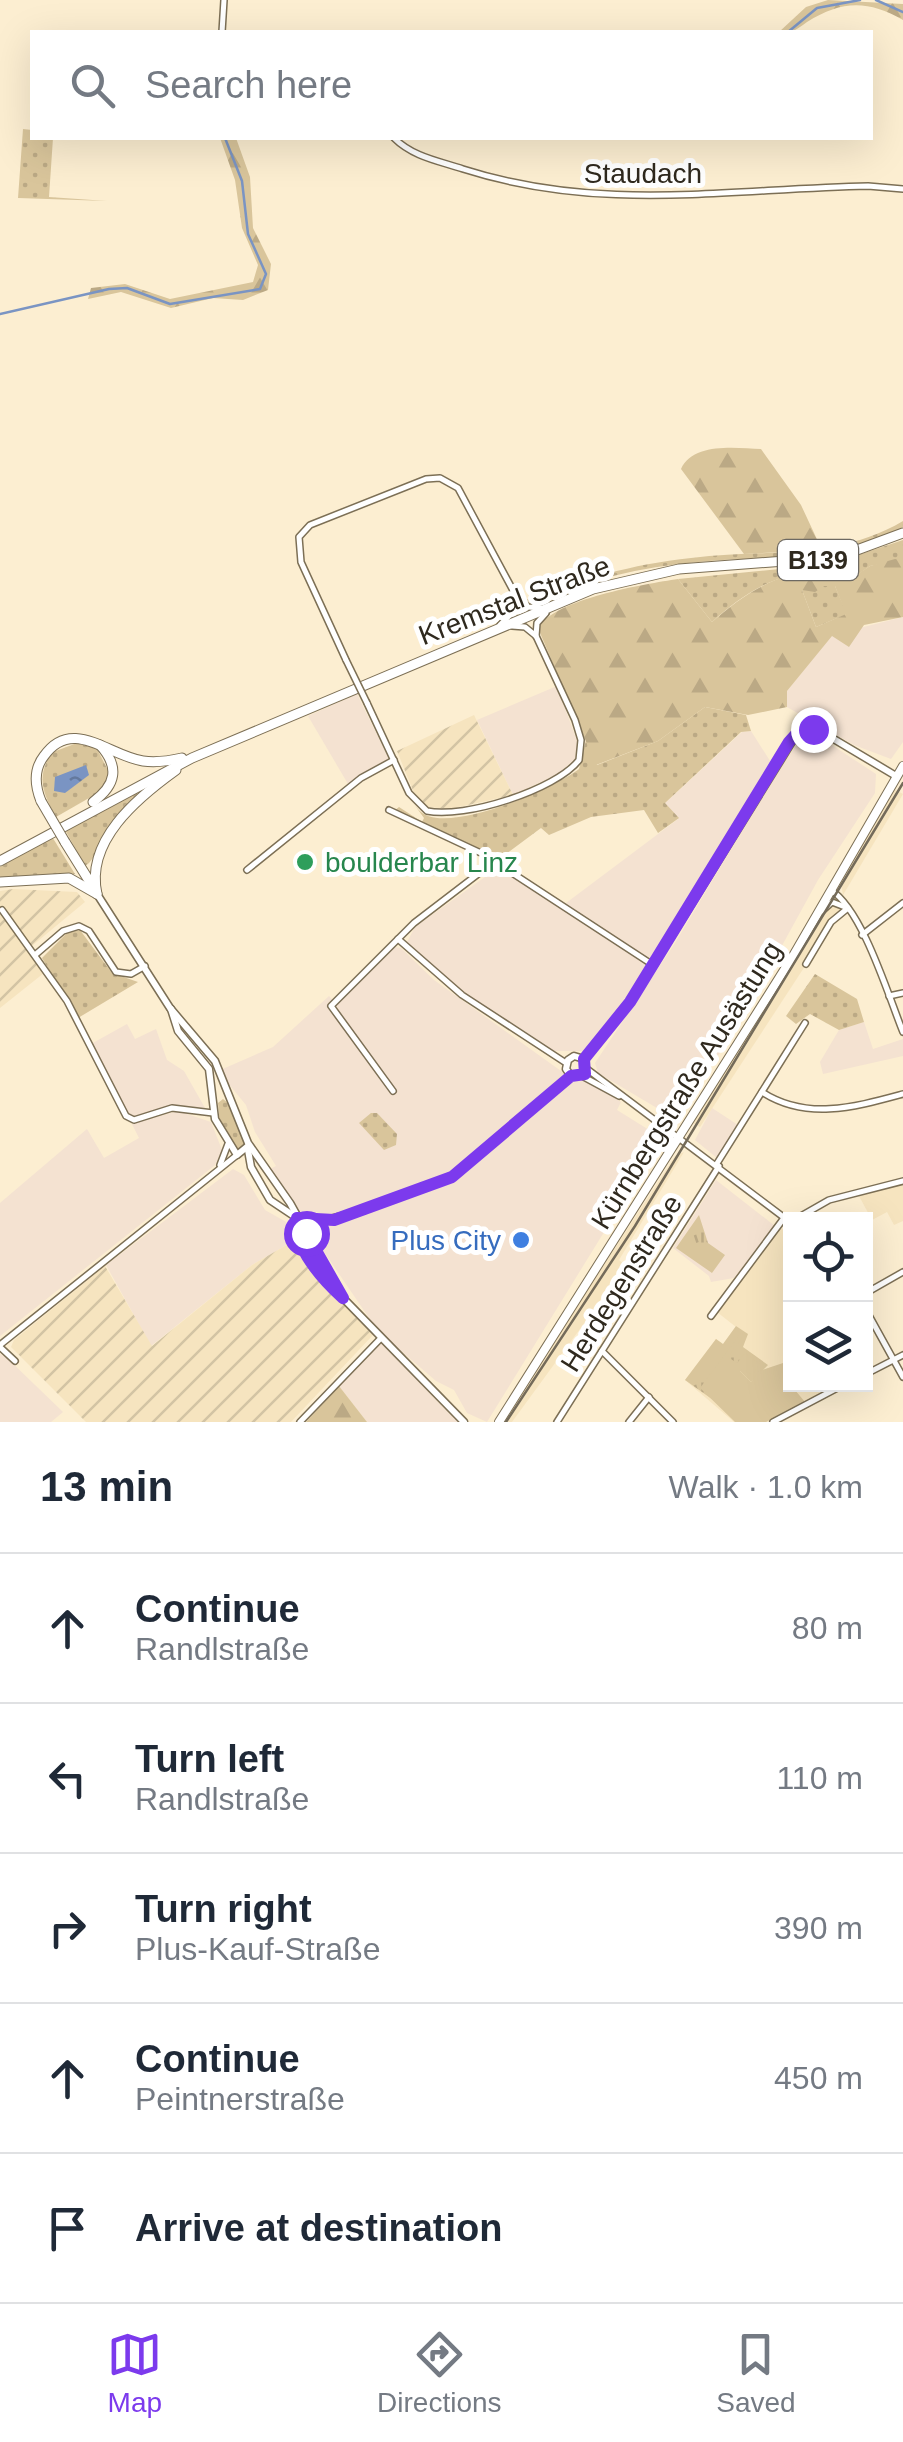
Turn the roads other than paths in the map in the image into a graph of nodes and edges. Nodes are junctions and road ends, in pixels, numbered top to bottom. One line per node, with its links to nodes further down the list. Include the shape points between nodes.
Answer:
1 (224, 0): 2 (street)
2 (222, 30)
3 (397, 140): 4 (street, Staudach, via 419,155 480,174 596,197)
4 (903, 189)
5 (903, 533): 7 (main road, Kremstal Straße / B139, via 838,557 679,569)
6 (515, 594): 8 (street, via 528,606); 10 (street, via 514,611); 14 (street, bridge, via 450,481 426,479 310,525 300,538 298,554)
7 (559, 602): 8 (main road, Kremstal Straße / B139); 11 (street, via 538,620)
8 (544, 608): 9 (main road, Kremstal Straße / B139)
9 (503, 626): 10 (main road, Kremstal Straße / B139); 11 (street, via 522,626)
10 (492, 630): 13 (main road, Kremstal Straße / B139)
11 (536, 636): 14 (street, via 579,731 581,755 571,769 521,795 435,813 415,803)
12 (98, 743): 13 (main road, B139, via 146,762); 19 (main road, B139, via 113,764 112,783); 25 (main road, B139, bridge, via 72,738 46,753 36,775 41,801)
13 (196, 756): 19 (main road, Kremstal Straße / B139); 25 (main road, B139, via 124,816 94,863)
14 (394, 760): 22 (street)
15 (903, 766): 16 (main road, Kürnbergstraße Ausästung)
16 (896, 776): 17 (street); 24 (main road, Kürnbergstraße Ausästung); 34 (street, via 822,732 798,732)
17 (903, 784)
18 (389, 810): 21 (street)
19 (63, 823): 20 (main road, Kremstal Straße / B139)
20 (0, 860)
21 (496, 861): 31 (street); 34 (street)
22 (248, 870)
23 (0, 882): 25 (main road, via 69,878)
24 (831, 890): 27 (street); 29 (main road, Kürnbergstraße Ausästung)
25 (97, 894): 35 (street)
26 (903, 903): 30 (street)
27 (848, 908): 29 (street, via 832,902); 30 (street); 33 (street, via 831,922)
28 (2, 910): 32 (street)
29 (814, 920): 51 (main road, Kürnbergstraße Ausästung)
30 (862, 935): 37 (street)
31 (398, 940): 42 (street, via 462,995); 45 (street, via 331,1006)
32 (34, 955): 35 (street, via 79,926 116,972); 50 (street, via 67,1001 126,1116 138,1119 172,1108)
33 (806, 964)
34 (652, 965): 41 (street)
35 (145, 966): 38 (street)
36 (903, 993): 37 (street)
37 (889, 996): 40 (street)
38 (170, 1008): 48 (street, via 215,1062); 49 (street, via 178,1030 209,1069)
39 (805, 1023): 46 (street, Herdegenstraße)
40 (903, 1032)
41 (584, 1059): 42 (street, via 574,1056); 43 (street)
42 (566, 1063): 44 (street)
43 (585, 1072): 44 (street); 51 (street)
44 (571, 1076): 61 (street, bridge, via 440,1182 334,1220)
45 (393, 1092)
46 (762, 1092): 47 (street, via 785,1106 810,1110); 55 (street, Herdegenstraße)
47 (903, 1094)
48 (231, 1097): 49 (street); 53 (street)
49 (214, 1101): 50 (street)
50 (213, 1112): 52 (street)
51 (680, 1135): 55 (street); 80 (main road, Kürnbergstraße Ausästung)
52 (228, 1144): 54 (street); 57 (street)
53 (248, 1146): 54 (street); 56 (street); 65 (street, via 290,1203)
54 (238, 1156): 56 (street); 57 (street)
55 (718, 1165): 60 (street); 70 (street, Herdegenstraße)
56 (251, 1167): 61 (street, via 270,1200)
57 (218, 1168): 69 (street)
58 (903, 1181): 59 (street)
59 (804, 1212)
60 (783, 1214)
61 (297, 1218): 65 (street, via 299,1238)
62 (783, 1228): 66 (street)
63 (903, 1272): 64 (street)
64 (873, 1289)
65 (343, 1298): 68 (street)
66 (711, 1316)
67 (873, 1322): 72 (street)
68 (383, 1336): 78 (street); 79 (street)
69 (0, 1346): 73 (street)
70 (602, 1351): 77 (street); 81 (street, Herdegenstraße)
71 (903, 1355): 72 (street)
72 (894, 1360): 74 (street); 75 (street)
73 (15, 1361)
74 (873, 1370)
75 (903, 1377)
76 (831, 1392): 84 (street)
77 (648, 1397): 82 (street); 83 (street)
78 (300, 1422)
79 (464, 1422)
80 (499, 1422)
81 (557, 1422)
82 (629, 1422)
83 (673, 1422)
84 (773, 1422)

